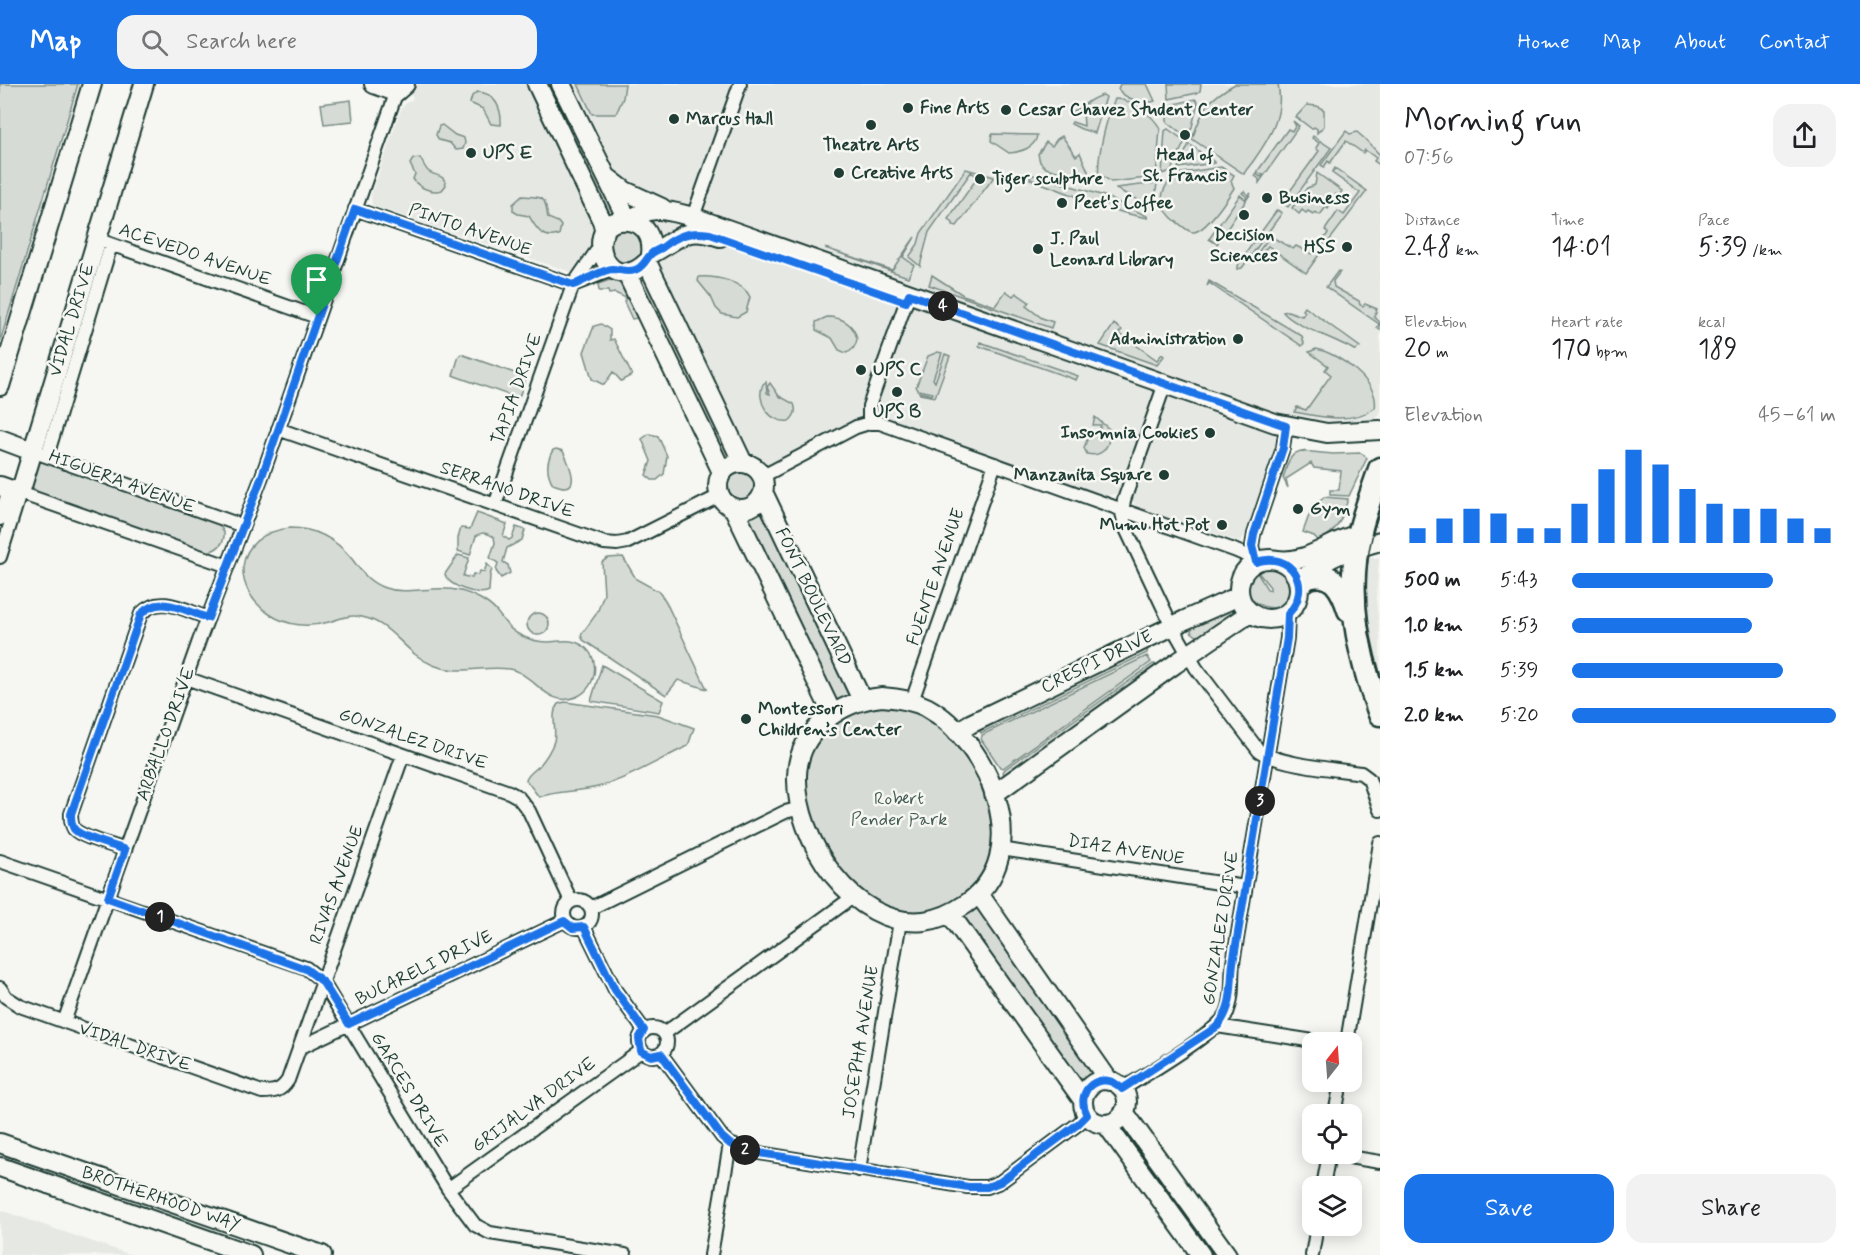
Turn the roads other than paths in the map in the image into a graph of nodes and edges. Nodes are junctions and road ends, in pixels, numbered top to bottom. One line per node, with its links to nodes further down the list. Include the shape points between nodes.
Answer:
1 (92, 84): 21 (street)
2 (132, 84): 29 (street, VIDAL DRIVE)
3 (144, 84): 15 (street, VIDAL DRIVE)
4 (374, 84): 8 (street)
5 (537, 84): 14 (street, via 602,220)
6 (561, 84): 9 (street)
7 (740, 84): 12 (street)
8 (400, 87): 10 (street, ARBALLO DRIVE)
9 (605, 175): 11 (street, via 625,191); 13 (street)
10 (355, 209): 18 (street, PINTO AVENUE); 20 (street, ARBALLO DRIVE)
11 (673, 212): 12 (street); 13 (street, via 648,210)
12 (693, 218): 19 (street)
13 (628, 221): 14 (street, via 616,222); 16 (street, via 639,224 650,237)
14 (602, 239): 17 (street, via 604,261); 18 (street, TAPIA DRIVE)
15 (103, 242): 20 (street, ACEVEDO AVENUE); 29 (street, VIDAL DRIVE)
16 (649, 258): 17 (street, via 641,267); 19 (street, via 676,237 698,232); 30 (street)
17 (620, 270): 18 (street); 33 (street)
18 (573, 285): 37 (street, TAPIA DRIVE)
19 (907, 298): 22 (street); 23 (street, via 869,408); 25 (street)
20 (317, 316): 24 (street, ARBALLO DRIVE)
21 (0, 386)
22 (1162, 392): 25 (street); 39 (street)
23 (869, 423): 31 (street, via 885,424); 34 (street, via 856,427)
24 (278, 429): 37 (street, SERRANO DRIVE); 41 (street, ARBALLO DRIVE)
25 (1286, 430): 26 (street); 27 (street, via 1338,440); 45 (street, via 1254,534)
26 (1380, 430)
27 (1380, 437)
28 (0, 439): 29 (street, HIGUERA AVENUE)
29 (34, 451): 35 (street, VIDAL DRIVE); 41 (street, HIGUERA AVENUE)
30 (742, 463): 33 (street); 34 (street, via 758,469)
31 (995, 464): 39 (street); 57 (street, FUENTE AVENUE)
32 (1380, 469): 42 (highway)
33 (722, 472): 36 (street, via 717,487)
34 (763, 485): 38 (street, via 752,507); 56 (street, FONT BOULEVARD)
35 (10, 490): 40 (street, VIDAL DRIVE); 43 (street, VIDAL DRIVE); 46 (street)
36 (719, 496): 37 (street, SERRANO DRIVE, via 628,542 616,544); 38 (street)
37 (495, 505)
38 (734, 509): 58 (street, FONT BOULEVARD)
39 (1122, 510): 45 (street, via 1234,550); 52 (street, via 1126,529)
40 (0, 519)
41 (243, 526): 46 (street, ARBALLO DRIVE)
42 (1365, 541): 44 (street, via 1341,539 1303,559); 47 (street, via 1316,568); 53 (highway, via 1353,591)
43 (0, 557)
44 (1275, 559): 45 (street); 47 (street, via 1283,562)
45 (1255, 562): 48 (street, via 1241,576)
46 (228, 566): 51 (street, ARBALLO DRIVE)
47 (1304, 585): 50 (street); 53 (highway, via 1323,576 1337,584 1344,593)
48 (1239, 596): 49 (street); 52 (street, CRESPI DRIVE)
49 (1250, 613): 50 (street, via 1269,620); 54 (street, CRESPI DRIVE)
50 (1288, 614): 62 (street, GONZALEZ DRIVE)
51 (208, 618): 55 (street, ARBALLO DRIVE); 68 (street, via 162,603 141,614 71,814 74,829 81,834)
52 (1172, 626): 54 (street); 60 (street, CRESPI DRIVE)
53 (1355, 628): 59 (highway)
54 (1188, 656): 62 (street, via 1253,746); 63 (street, CRESPI DRIVE)
55 (186, 678): 61 (street, GONZALEZ DRIVE); 68 (street, ARBALLO DRIVE)
56 (862, 700): 57 (street, via 882,697); 58 (street)
57 (912, 701): 60 (street, via 935,713)
58 (832, 713): 64 (street, via 815,730 800,757 797,774)
59 (1380, 714)
60 (957, 732): 63 (street, via 980,763)
61 (403, 755): 74 (street, GONZALEZ DRIVE, via 518,797 529,811); 80 (street, RIVAS AVENUE)
62 (1268, 757): 65 (street, via 1361,773 1369,779); 70 (street, GONZALEZ DRIVE)
63 (994, 794): 67 (street, via 1002,828)
64 (801, 808): 72 (street, via 827,866); 75 (street)
65 (1380, 810)
66 (1380, 843): 86 (street)
67 (1002, 849): 70 (street, DIAZ AVENUE); 71 (street, via 992,879)
68 (125, 850): 73 (street, ARBALLO DRIVE)
69 (0, 861): 73 (street, GARCES DRIVE)
70 (1245, 887): 84 (street, GONZALEZ DRIVE, via 1231,996)
71 (979, 894): 76 (street); 92 (street)
72 (853, 897): 78 (street, via 874,912); 87 (street)
73 (108, 898): 80 (street, GARCES DRIVE, via 306,969); 82 (street, ARBALLO DRIVE)
74 (571, 901): 75 (street, via 584,901); 77 (street, via 564,908)
75 (591, 908): 79 (street, via 591,919)
76 (951, 914): 78 (street, via 922,922); 94 (street)
77 (564, 921): 79 (street, via 573,928); 83 (street, BUCARELI DRIVE)
78 (900, 921): 102 (street, JOSEPHA AVENUE)
79 (584, 927): 85 (street, via 615,990)
80 (322, 981): 83 (street, GARCES DRIVE); 89 (street, RIVAS AVENUE)
81 (0, 988): 82 (street, VIDAL DRIVE, via 20,1006)
82 (64, 1022): 93 (street, VIDAL DRIVE, via 262,1092)
83 (349, 1024): 89 (street, BUCARELI DRIVE); 103 (street, GARCES DRIVE)
84 (1218, 1026): 88 (street); 92 (street, GONZALEZ DRIVE)
85 (644, 1030): 87 (street, via 655,1028); 90 (street, via 639,1039)
86 (1349, 1032)
87 (664, 1034): 91 (street, via 667,1044)
88 (1302, 1039)
89 (299, 1048): 93 (street, RIVAS AVENUE, via 288,1080)
90 (641, 1051): 91 (street, via 651,1056); 103 (street, GRIJALVA DRIVE)
91 (661, 1054): 98 (street)
92 (1116, 1085): 94 (street, via 1100,1080 1092,1084 1086,1091); 95 (street, via 1127,1102)
93 (277, 1091)
94 (1085, 1107): 96 (street, via 1095,1122); 102 (street, via 1078,1124 1000,1182 987,1187)
95 (1124, 1112): 96 (street); 110 (street)
96 (1106, 1124): 109 (street)
97 (0, 1143): 106 (street, BROTHERHOOD WAY)
98 (730, 1144): 102 (street, via 747,1151); 108 (street)
99 (1362, 1159): 100 (street)
100 (1380, 1162)
101 (0, 1167): 105 (street, BROTHERHOOD WAY)
102 (859, 1170)
103 (448, 1189): 107 (street, GARCES DRIVE, via 476,1225 490,1233)
104 (1315, 1236): 111 (street)
105 (251, 1255)
106 (322, 1255)
107 (625, 1255)
108 (711, 1255)
109 (1201, 1255)
110 (1227, 1255)
111 (1312, 1255)

